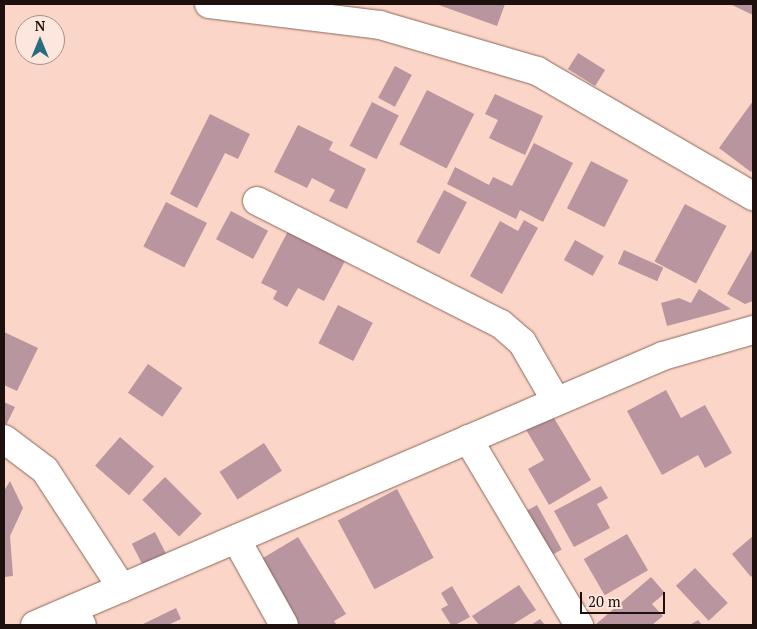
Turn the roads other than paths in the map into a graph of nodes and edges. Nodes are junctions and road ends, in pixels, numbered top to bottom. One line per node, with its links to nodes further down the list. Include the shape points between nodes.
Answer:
1 (210, 4): 2 (street, via 380,25 537,71)
2 (753, 196)
3 (257, 201): 5 (street, via 501,324 522,342)
4 (753, 330): 5 (street, via 663,356)
5 (556, 401): 7 (street)
6 (4, 439): 9 (street, via 45,470)
7 (468, 439): 8 (street); 13 (street)
8 (236, 539): 9 (street); 12 (street)
9 (122, 588): 10 (street)
10 (78, 617): 11 (street)
11 (35, 625)
12 (284, 625)
13 (579, 625)

